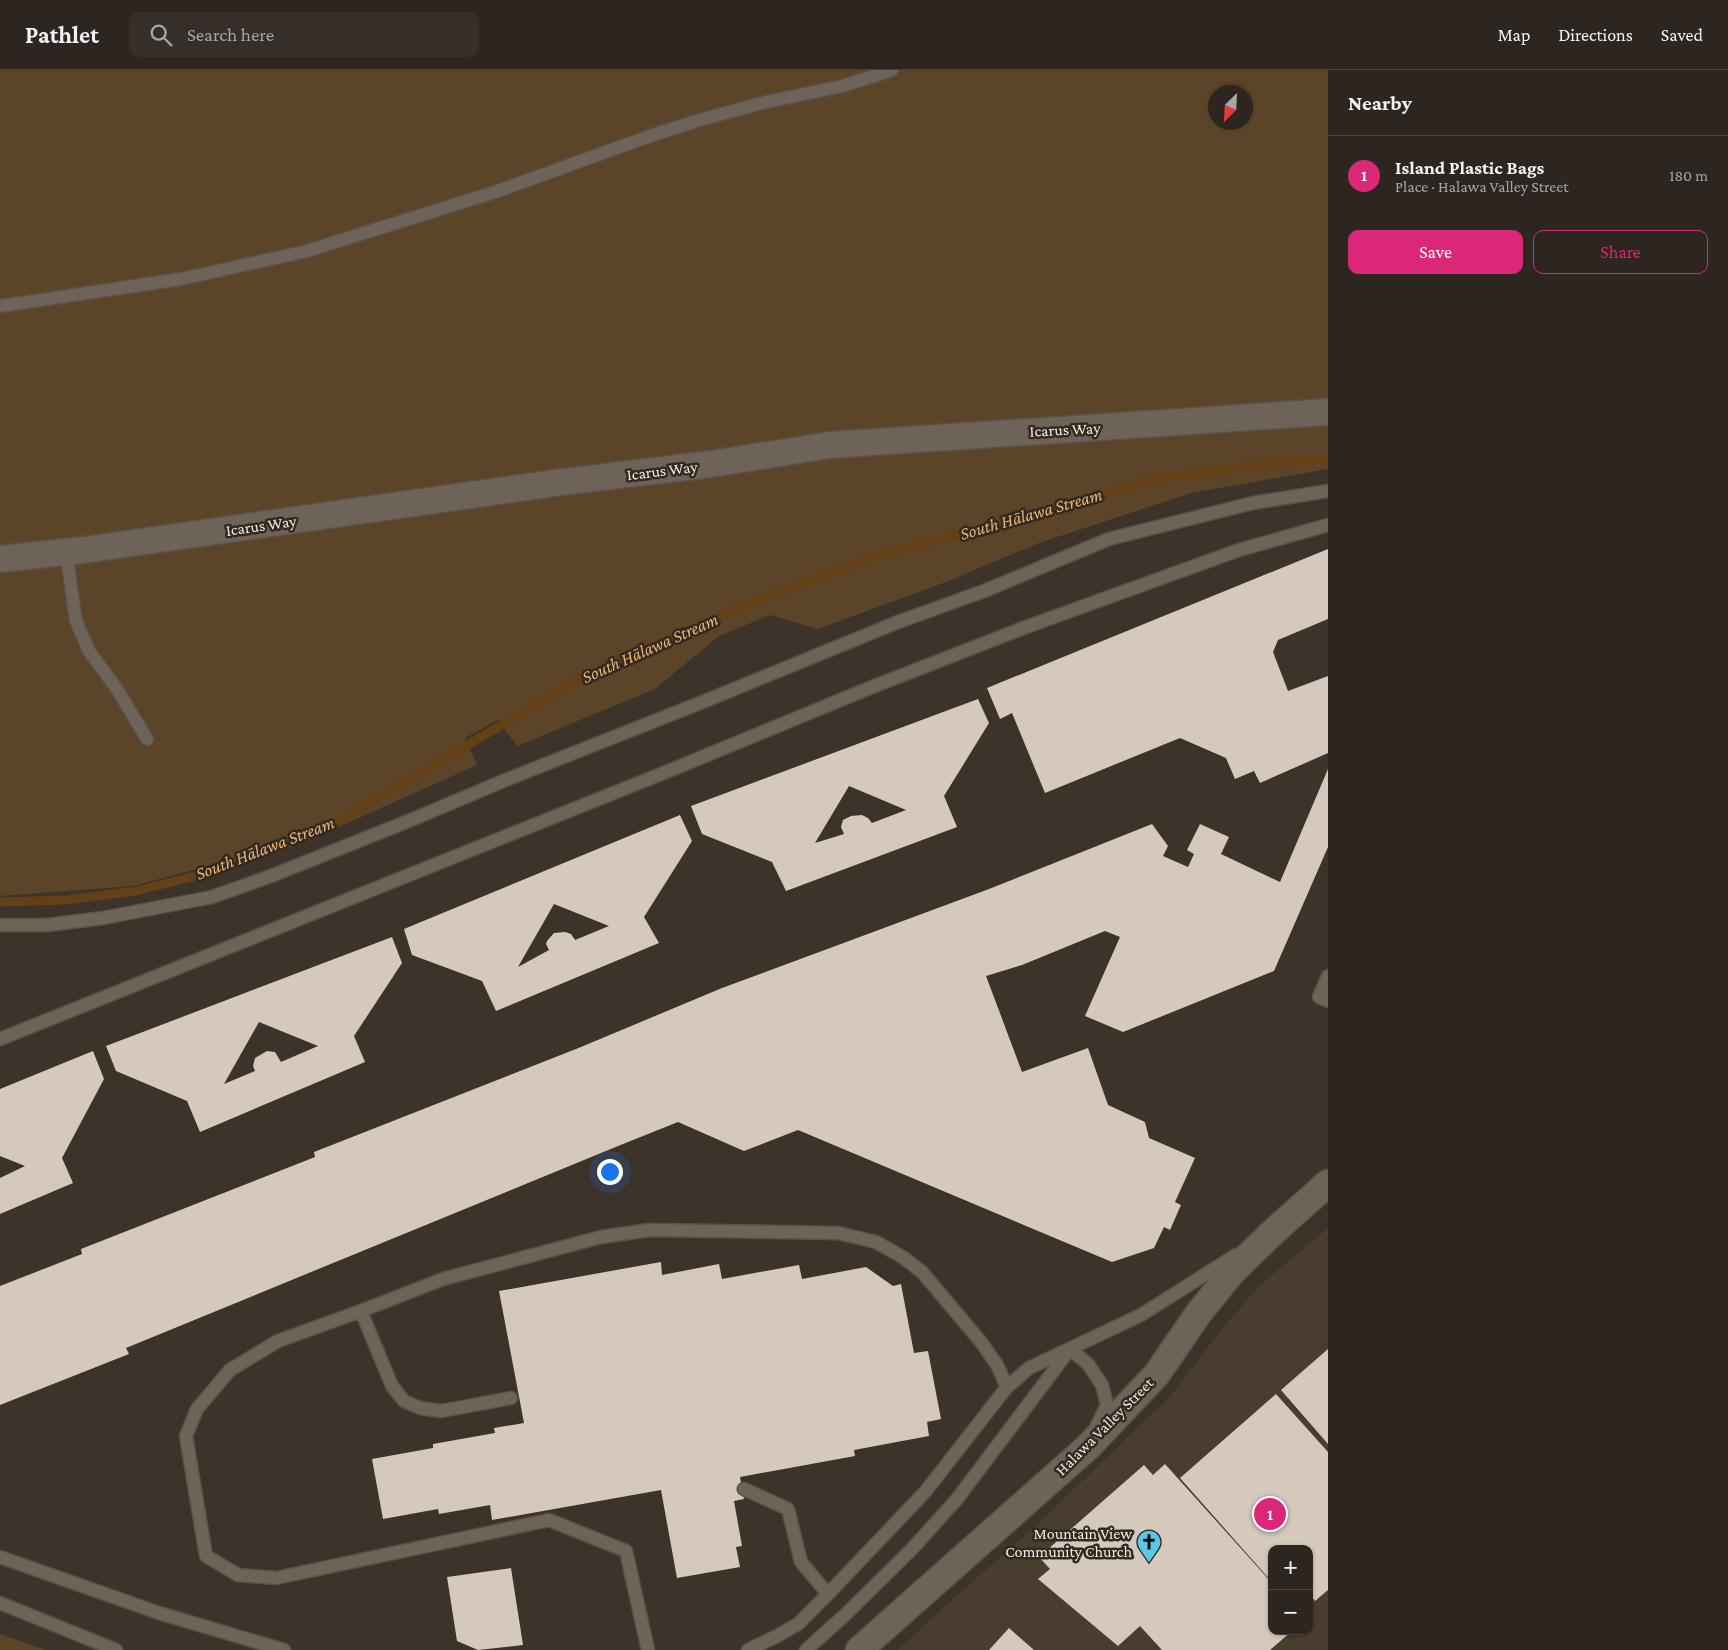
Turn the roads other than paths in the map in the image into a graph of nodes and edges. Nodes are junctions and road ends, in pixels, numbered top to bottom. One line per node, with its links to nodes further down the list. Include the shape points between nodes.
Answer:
1 (892, 70): 2 (lane, via 843,86 696,121 495,192 307,251 181,279)
2 (0, 306)
3 (1328, 412): 6 (street, Icarus Way, via 830,445)
4 (1328, 491): 9 (lane, via 1253,503 1110,539 212,897 103,918 46,925)
5 (1328, 524): 12 (lane, via 1240,550 872,687)
6 (66, 552): 7 (street, Icarus Way); 8 (lane, via 76,621 89,651)
7 (0, 559)
8 (147, 739)
9 (0, 925)
10 (1328, 976): 11 (lane, via 1319,996)
11 (1328, 1001)
12 (0, 1039)
13 (1328, 1183): 14 (street, Halawa Valley Street)
14 (1272, 1233): 16 (lane, via 1141,1315); 19 (street, Halawa Valley Street, via 1232,1272 1157,1374)
15 (361, 1311): 17 (lane, via 443,1279 601,1237 649,1230 838,1233 876,1242 922,1272 981,1342 998,1365); 18 (lane, via 392,1386 404,1402 441,1411); 26 (lane, via 278,1341 230,1370 198,1409 186,1436 206,1556 238,1575 276,1578 549,1520 626,1551)
16 (1070, 1349): 17 (lane, via 1029,1368); 19 (lane, via 1088,1364 1102,1385 1107,1406); 28 (lane, via 957,1499 912,1549)
17 (1007, 1387): 22 (lane, via 925,1492)
18 (511, 1398)
19 (1088, 1447): 29 (street, Halawa Valley Street)
20 (744, 1489): 22 (lane, via 788,1509 801,1562)
21 (0, 1556): 25 (lane, via 159,1613)
22 (828, 1594): 27 (lane, via 798,1624)
23 (0, 1603): 24 (lane)
24 (116, 1650)
25 (284, 1650)
26 (648, 1650)
27 (748, 1650)
28 (806, 1650)
29 (859, 1650)

